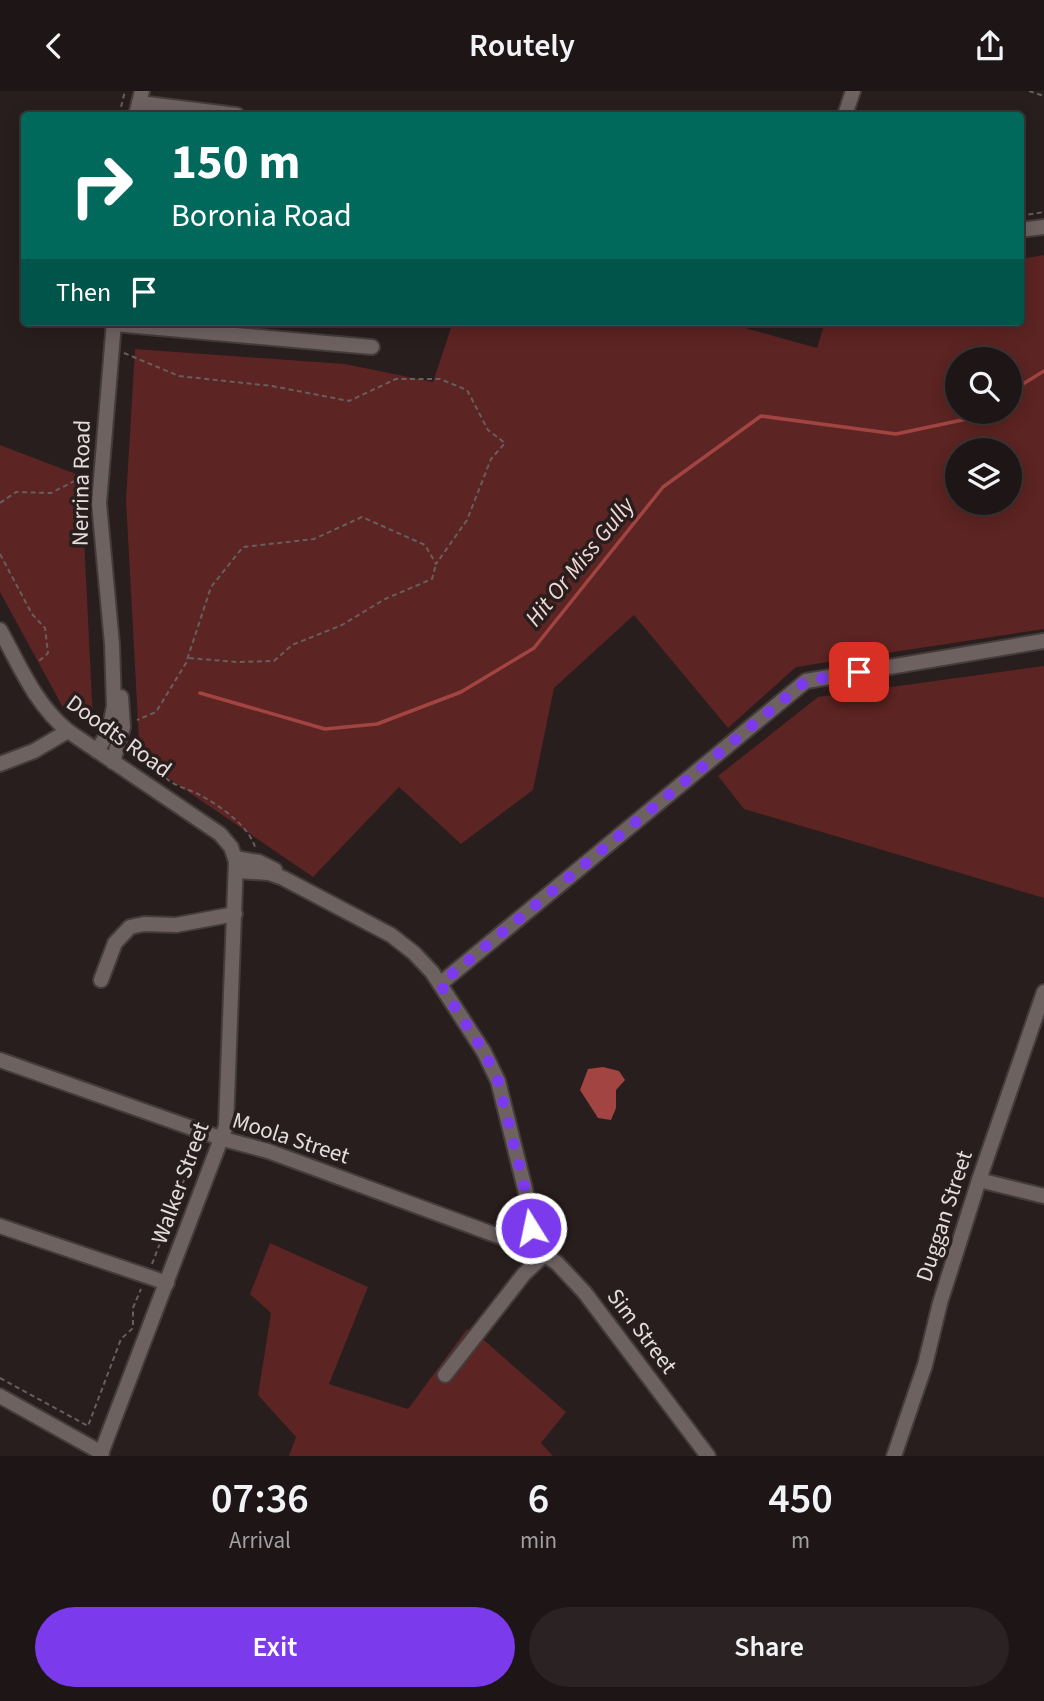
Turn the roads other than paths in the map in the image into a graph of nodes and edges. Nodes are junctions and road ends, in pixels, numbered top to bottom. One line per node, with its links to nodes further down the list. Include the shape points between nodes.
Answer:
1 (853, 91): 4 (street)
2 (140, 101): 3 (street)
3 (217, 112)
4 (846, 112)
5 (1044, 227): 6 (street)
6 (1024, 230)
7 (114, 326): 12 (street, Nerrina Road, via 99,470 100,534)
8 (146, 326): 9 (street)
9 (372, 347)
10 (0, 629): 13 (street, Doodts Road, via 39,702)
11 (1044, 641): 21 (street, via 806,681)
12 (112, 644): 14 (street, Nerrina Road, via 114,712); 15 (street, Nerrina Road, via 123,724)
13 (68, 731): 14 (street, Doodts Road); 16 (street)
14 (97, 751): 15 (street, Doodts Road)
15 (113, 762): 17 (street, Doodts Road, via 220,834)
16 (0, 764)
17 (236, 864): 18 (street); 18 (street, via 258,862); 19 (street, Walker Street)
18 (290, 881): 21 (street, via 391,935 418,956)
19 (235, 914): 20 (street, via 173,925 133,926 115,943); 24 (street, Walker Street, via 228,1114)
20 (101, 980)
21 (440, 984): 28 (street, via 498,1081 532,1221)
22 (1044, 992): 25 (street, Duggan Street)
23 (0, 1060): 24 (street, Moola Street)
24 (223, 1139): 28 (street, Moola Street, via 268,1151); 30 (street, Walker Street)
25 (979, 1180): 26 (street); 35 (street, Duggan Street)
26 (1044, 1196)
27 (0, 1226): 30 (street)
28 (522, 1244): 29 (street, Sim Street)
29 (544, 1255): 31 (street); 34 (street, Sim Street, via 585,1293)
30 (167, 1283): 33 (street, Walker Street)
31 (445, 1375)
32 (0, 1396): 33 (street)
33 (101, 1454)
34 (706, 1455)
35 (894, 1456)

